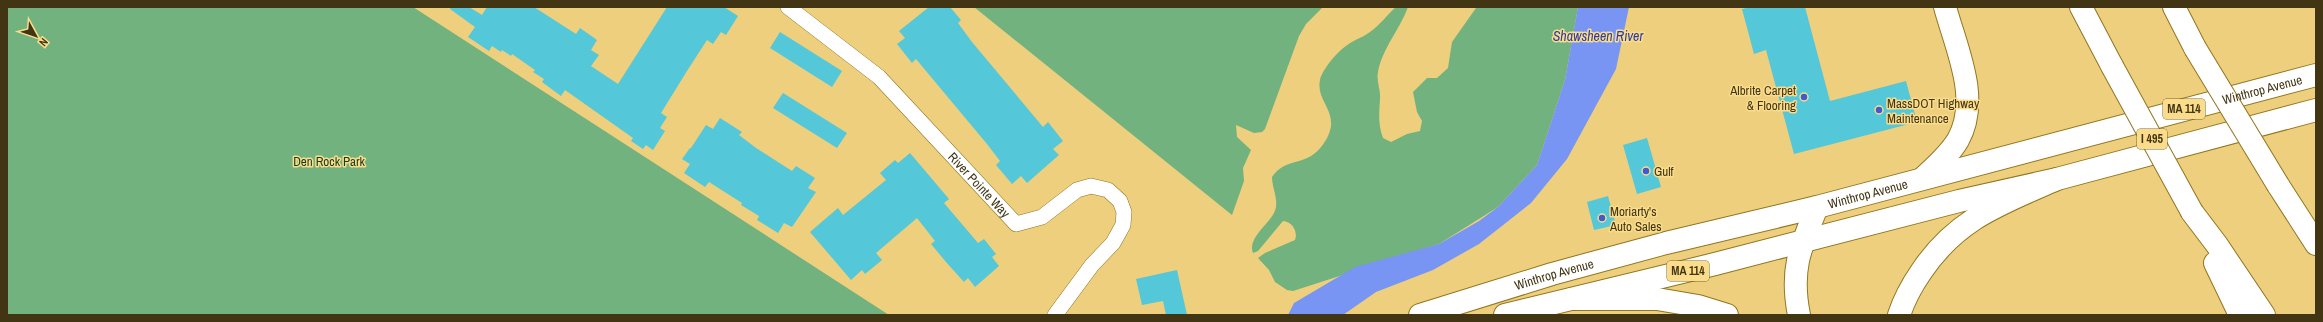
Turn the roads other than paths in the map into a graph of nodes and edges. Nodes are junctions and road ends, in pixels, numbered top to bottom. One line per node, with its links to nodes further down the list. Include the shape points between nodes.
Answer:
1 (788, 7): 14 (street, River Pointe Way, via 879,77 1016,224 1042,217 1077,190 1091,186 1108,190 1120,201 1124,212 1123,225 1113,243 1092,265)
2 (1945, 7): 7 (highway, via 1967,86 1968,105 1965,125 1957,140 1946,156)
3 (2081, 7): 10 (highway, I 495, bridge)
4 (2174, 7): 12 (highway, bridge, via 2195,48)
5 (2316, 75): 7 (highway, Winthrop Avenue / MA 114)
6 (2316, 110): 8 (highway, Winthrop Avenue / MA 114)
7 (1923, 178): 9 (highway, Winthrop Avenue / MA 114)
8 (2057, 179): 11 (highway, Winthrop Avenue / MA 114); 19 (highway, via 1988,210 1959,228 1925,265)
9 (1817, 206): 11 (highway); 15 (highway, Winthrop Avenue / MA 114, via 1552,274)
10 (2192, 212): 20 (highway); 21 (highway, I 495)
11 (1803, 241): 13 (highway, Winthrop Avenue / MA 114); 18 (highway, via 1796,261 1794,285)
12 (2316, 244)
13 (1572, 299): 16 (highway, Winthrop Avenue / MA 114); 17 (highway, via 1657,299 1698,306)
14 (1055, 315)
15 (1420, 315)
16 (1505, 315)
17 (1727, 315)
18 (1799, 315)
19 (1899, 315)
20 (2240, 315)
21 (2264, 315)

